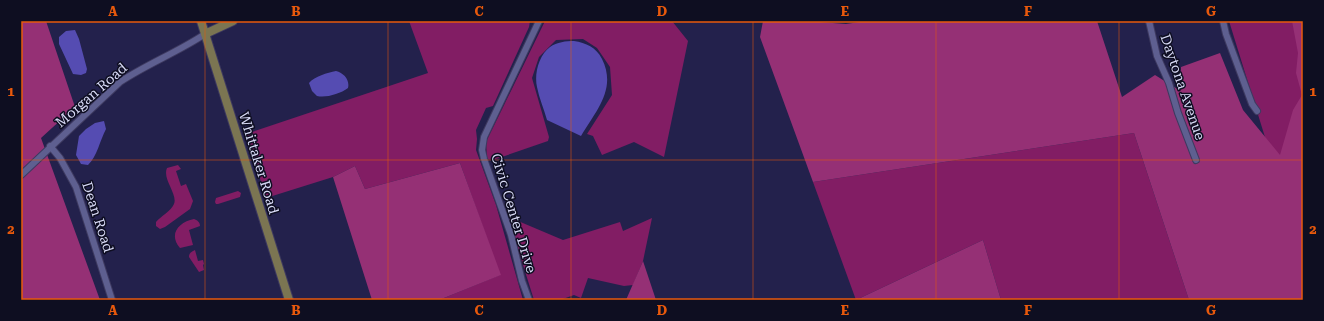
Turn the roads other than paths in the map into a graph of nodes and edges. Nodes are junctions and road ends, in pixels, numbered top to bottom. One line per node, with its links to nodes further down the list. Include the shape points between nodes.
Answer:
1 (201, 21): 6 (main road, Whittaker Road)
2 (233, 21): 6 (main road)
3 (1149, 21): 9 (street, Daytona Avenue, via 1157,56)
4 (1223, 21): 7 (street, via 1252,104)
5 (537, 22): 13 (street, Civic Center Drive, via 484,137 482,150 511,235)
6 (205, 34): 8 (street, Morgan Road, via 120,82); 12 (main road, Whittaker Road)
7 (1257, 111)
8 (50, 146): 10 (street, Morgan Road); 11 (street, Dean Road, via 60,158 76,187)
9 (1196, 160)
10 (21, 174)
11 (112, 300)
12 (289, 300)
13 (529, 300)

